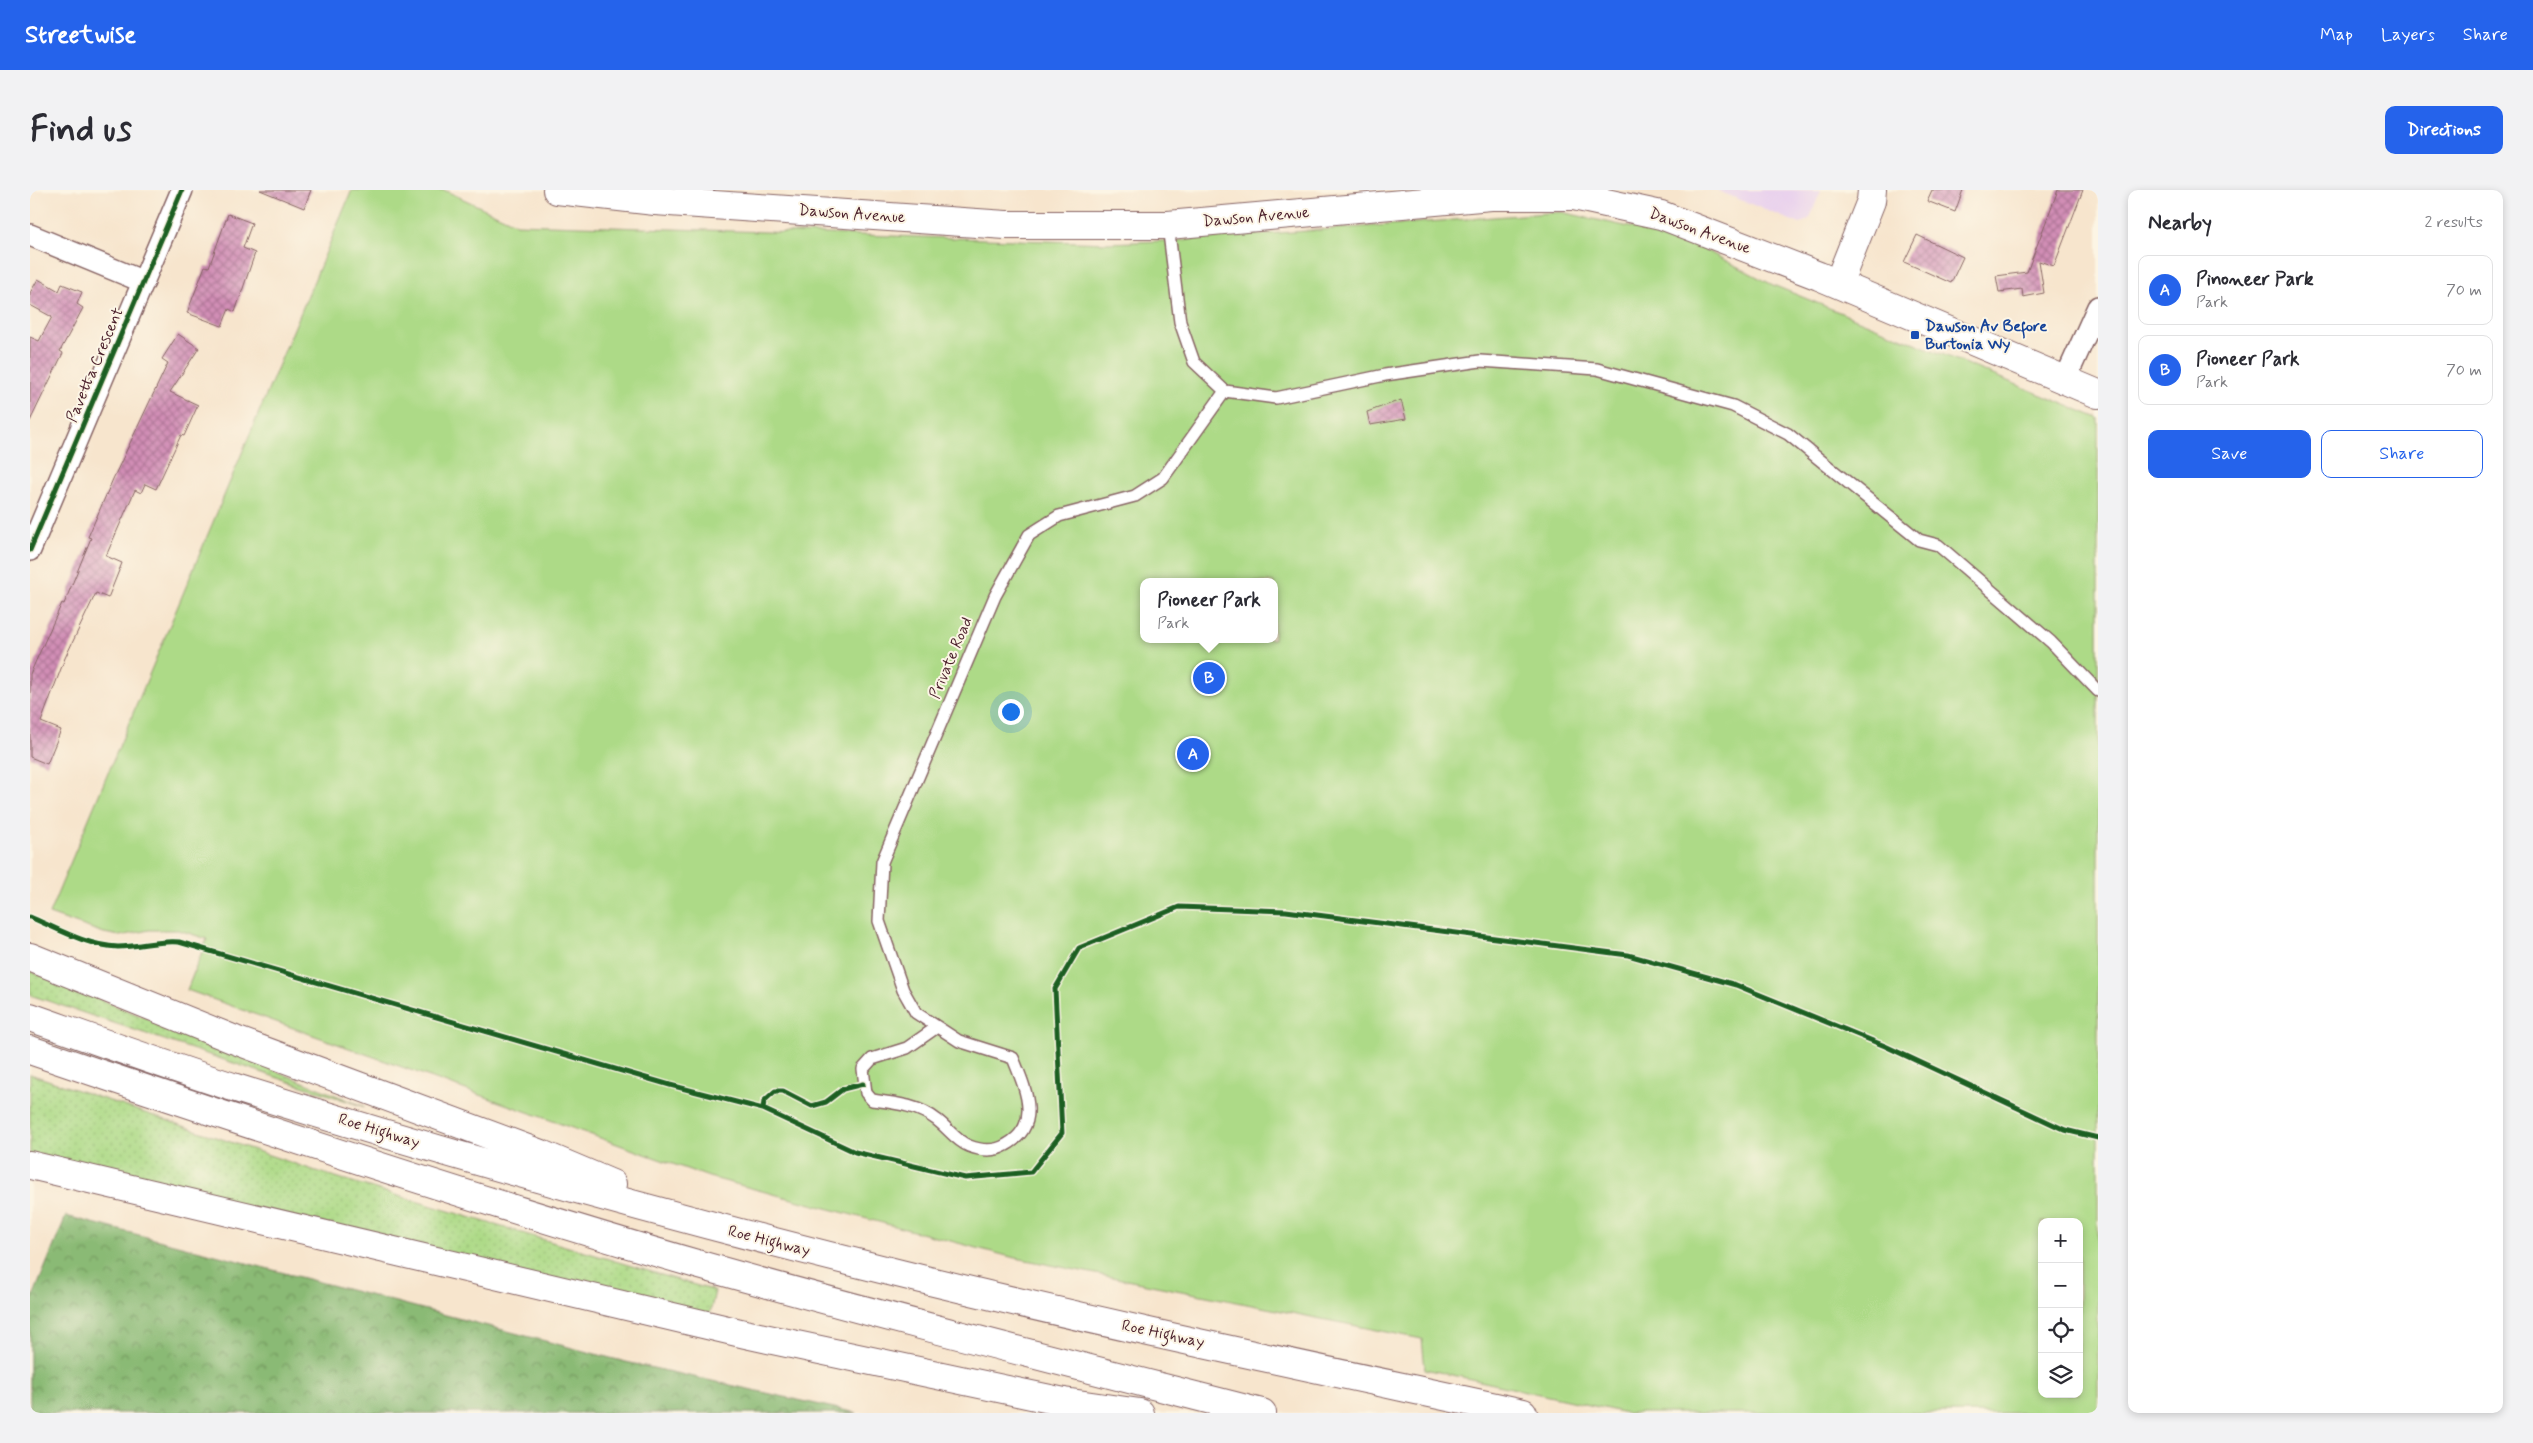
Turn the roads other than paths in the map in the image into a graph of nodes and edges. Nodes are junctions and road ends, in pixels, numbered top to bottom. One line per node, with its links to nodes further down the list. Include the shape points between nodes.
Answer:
1 (182, 190): 9 (street, Pavetta Crescent)
2 (557, 190): 5 (main road, Dawson Avenue)
3 (1859, 190): 8 (main road)
4 (1872, 190): 8 (main road, via 1870,201)
5 (609, 193): 6 (main road, Dawson Avenue, via 665,202 1006,225)
6 (1168, 225): 8 (main road, Dawson Avenue, via 1490,196 1574,196 1661,215); 12 (lane, via 1183,330 1194,362)
7 (30, 235): 9 (street)
8 (1829, 280): 11 (main road, Dawson Avenue)
9 (144, 282): 14 (street, Pavetta Crescent)
10 (2098, 306): 11 (street)
11 (2065, 380): 13 (main road, Dawson Avenue)
12 (1225, 391): 15 (lane, via 1276,398 1385,375 1480,361 1597,368 1733,406 1788,434 1919,540 1938,545 2051,642); 18 (lane, Private Road, via 1163,478 1135,496 1059,516 1029,535 995,596 882,862 879,922 903,990 916,1013)
13 (2098, 394)
14 (30, 550)
15 (2098, 691)
16 (30, 957): 21 (main road, via 269,1053 541,1154)
17 (30, 1017): 21 (main road, Roe Highway, via 243,1090 487,1164)
18 (937, 1027): 18 (lane, Private Road, via 959,1041 1013,1058 1026,1092 1028,1111 1025,1129 1016,1140 998,1150 967,1146 918,1109 872,1100 866,1092 863,1069 872,1059 907,1048)
19 (30, 1050): 23 (main road, Roe Highway, via 237,1121 699,1264 947,1333)
20 (30, 1165): 22 (main road, via 755,1336 1064,1402)
21 (712, 1226): 24 (main road, Roe Highway, via 1100,1320)
22 (1140, 1413)
23 (1262, 1413)
24 (1523, 1413)

